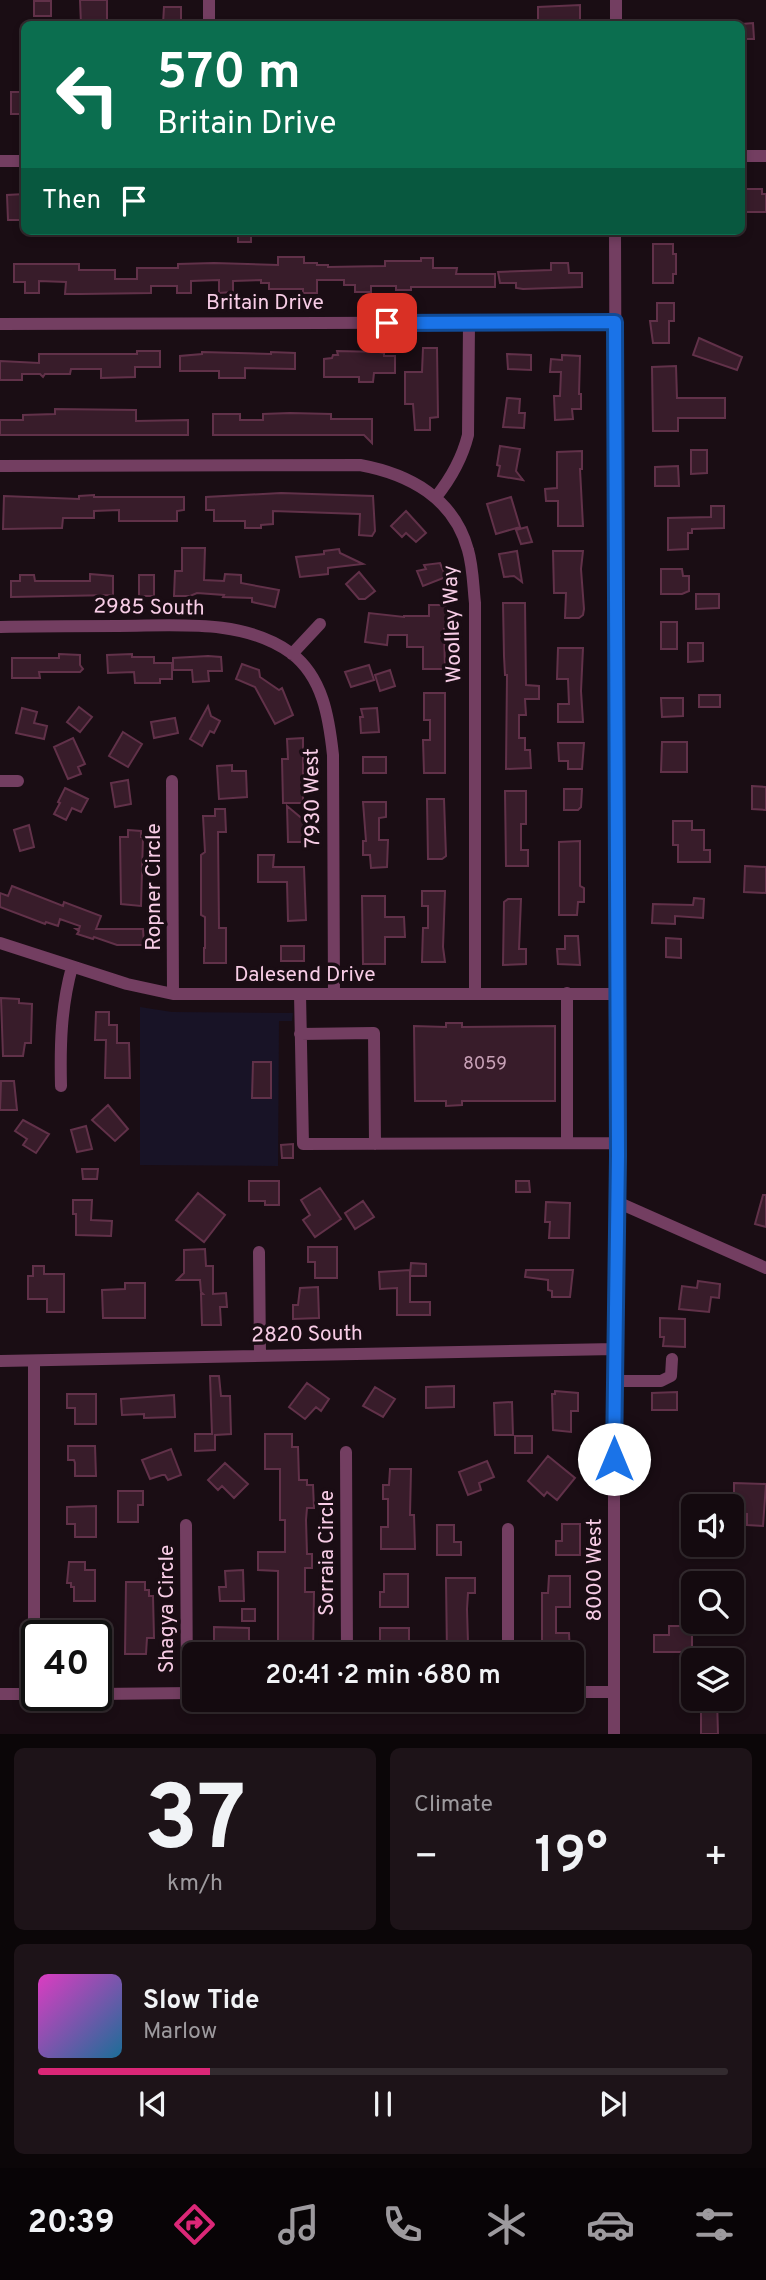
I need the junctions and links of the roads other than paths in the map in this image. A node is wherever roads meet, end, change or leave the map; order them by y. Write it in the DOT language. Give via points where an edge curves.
graph roads {
  1 [pos="209,0"];
  2 [pos="616,0"];
  3 [pos="209,21"];
  4 [pos="616,21"];
  5 [pos="745,156"];
  6 [pos="766,156"];
  7 [pos="0,161"];
  8 [pos="21,161"];
  9 [pos="615,235"];
  10 [pos="615,322"];
  11 [pos="469,323"];
  12 [pos="0,324"];
  13 [pos="0,466"];
  14 [pos="436,496"];
  15 [pos="320,624"];
  16 [pos="0,626"];
  17 [pos="292,654"];
  18 [pos="18,780"];
  19 [pos="172,780"];
  20 [pos="0,781"];
  21 [pos="0,943"];
  22 [pos="72,967"];
  23 [pos="567,993"];
  24 [pos="173,994"];
  25 [pos="299,994"];
  26 [pos="334,994"];
  27 [pos="475,994"];
  28 [pos="617,994"];
  29 [pos="300,1034"];
  30 [pos="61,1086"];
  31 [pos="567,1143"];
  32 [pos="617,1143"];
  33 [pos="375,1144"];
  34 [pos="617,1202"];
  35 [pos="258,1252"];
  36 [pos="766,1268"];
  37 [pos="615,1349"];
  38 [pos="260,1355"];
  39 [pos="672,1359"];
  40 [pos="0,1361"];
  41 [pos="34,1361"];
  42 [pos="614,1381"];
  43 [pos="346,1452"];
  44 [pos="186,1525"];
  45 [pos="508,1529"];
  46 [pos="36,1620"];
  47 [pos="189,1642"];
  48 [pos="347,1642"];
  49 [pos="508,1642"];
  50 [pos="584,1692"];
  51 [pos="614,1692"];
  52 [pos="182,1693"];
  53 [pos="0,1694"];
  54 [pos="21,1694"];
  55 [pos="112,1694"];
  56 [pos="614,1734"];
  1 -- 3 [label="street"];
  2 -- 4 [label="street"];
  5 -- 6 [label="street"];
  7 -- 8 [label="street"];
  9 -- 10 [label="street, 8000 West"];
  10 -- 11 [label="street, Britain Drive"];
  10 -- 28 [label="street, 8000 West"];
  11 -- 12 [label="street, Britain Drive"];
  11 -- 14 [label="street" via="468,435 452,477"];
  13 -- 14 [label="street, Woolley Way" via="360,465 386,470"];
  14 -- 27 [label="street, Woolley Way" via="461,530 472,568"];
  15 -- 17 [label="street"];
  16 -- 17 [label="street, 2985 South" via="229,629 254,635"];
  17 -- 26 [label="street, 7930 West" via="318,688 329,715"];
  18 -- 20 [label="street"];
  19 -- 24 [label="street, Ropner Circle"];
  21 -- 22 [label="street, Dalesend Drive"];
  22 -- 24 [label="street, Dalesend Drive"];
  22 -- 30 [label="street" via="61,1027"];
  23 -- 27 [label="street, Dalesend Drive"];
  23 -- 28 [label="street, Dalesend Drive"];
  23 -- 31 [label="street"];
  24 -- 25 [label="street, Dalesend Drive"];
  25 -- 26 [label="street, Dalesend Drive"];
  25 -- 29 [label="street"];
  26 -- 27 [label="street, Dalesend Drive"];
  28 -- 32 [label="street, 8000 West"];
  29 -- 33 [label="street" via="303,1144"];
  29 -- 33 [label="street" via="374,1033"];
  31 -- 32 [label="street"];
  31 -- 33 [label="street"];
  32 -- 34 [label="street, 8000 West"];
  34 -- 36 [label="street"];
  34 -- 37 [label="street, 8000 West"];
  35 -- 38 [label="street"];
  37 -- 38 [label="street, 2820 South"];
  37 -- 42 [label="street, 8000 West"];
  38 -- 41 [label="street, 2820 South"];
  39 -- 42 [label="street" via="671,1376 661,1381"];
  40 -- 41 [label="street, 2820 South"];
  41 -- 46 [label="street"];
  42 -- 51 [label="street, 8000 West"];
  43 -- 48 [label="street, Sorraia Circle"];
  44 -- 47 [label="street, Shagya Circle"];
  45 -- 49 [label="street"];
  50 -- 51 [label="street"];
  51 -- 56 [label="street, 8000 West"];
  52 -- 55 [label="street"];
  53 -- 54 [label="street"];
}
